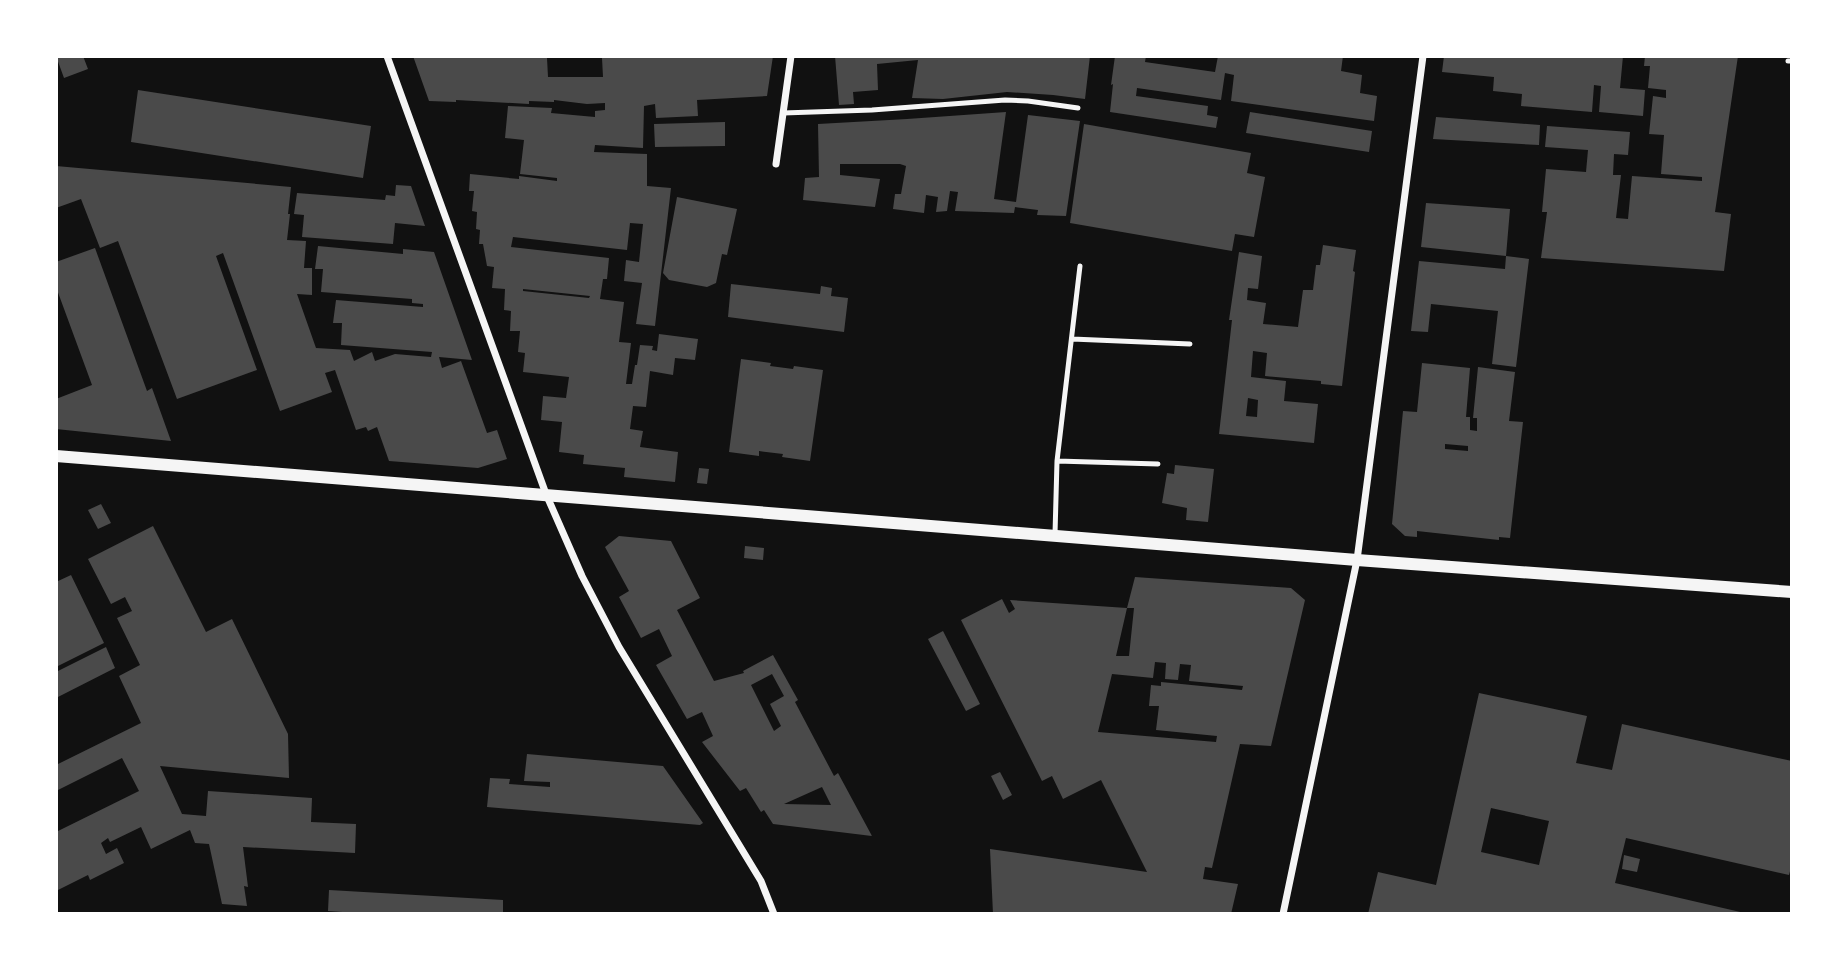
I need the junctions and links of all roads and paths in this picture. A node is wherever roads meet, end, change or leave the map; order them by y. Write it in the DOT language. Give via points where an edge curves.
graph roads {
  1 [pos="387,56"];
  2 [pos="791,56"];
  3 [pos="1423,56"];
  4 [pos="1078,108"];
  5 [pos="783,113"];
  6 [pos="776,164"];
  7 [pos="1080,265"];
  8 [pos="1072,339"];
  9 [pos="1190,344"];
  10 [pos="56,456"];
  11 [pos="1057,460"];
  12 [pos="1158,464"];
  13 [pos="546,494"];
  14 [pos="1055,536"];
  15 [pos="1357,561"];
  16 [pos="1792,592"];
  17 [pos="774,914"];
  18 [pos="1283,914"];
  1 -- 13 [label="street"];
  2 -- 5 [label="street"];
  3 -- 15 [label="street"];
  4 -- 5 [label="lane" via="1004,100"];
  5 -- 6 [label="street"];
  7 -- 8 [label="lane"];
  8 -- 9 [label="lane"];
  8 -- 11 [label="lane"];
  10 -- 13 [label="street"];
  11 -- 12 [label="lane"];
  11 -- 14 [label="lane"];
  13 -- 14 [label="street"];
  13 -- 17 [label="street" via="582,576 620,646 761,881"];
  14 -- 15 [label="street"];
  15 -- 16 [label="street"];
  15 -- 18 [label="street"];
}
